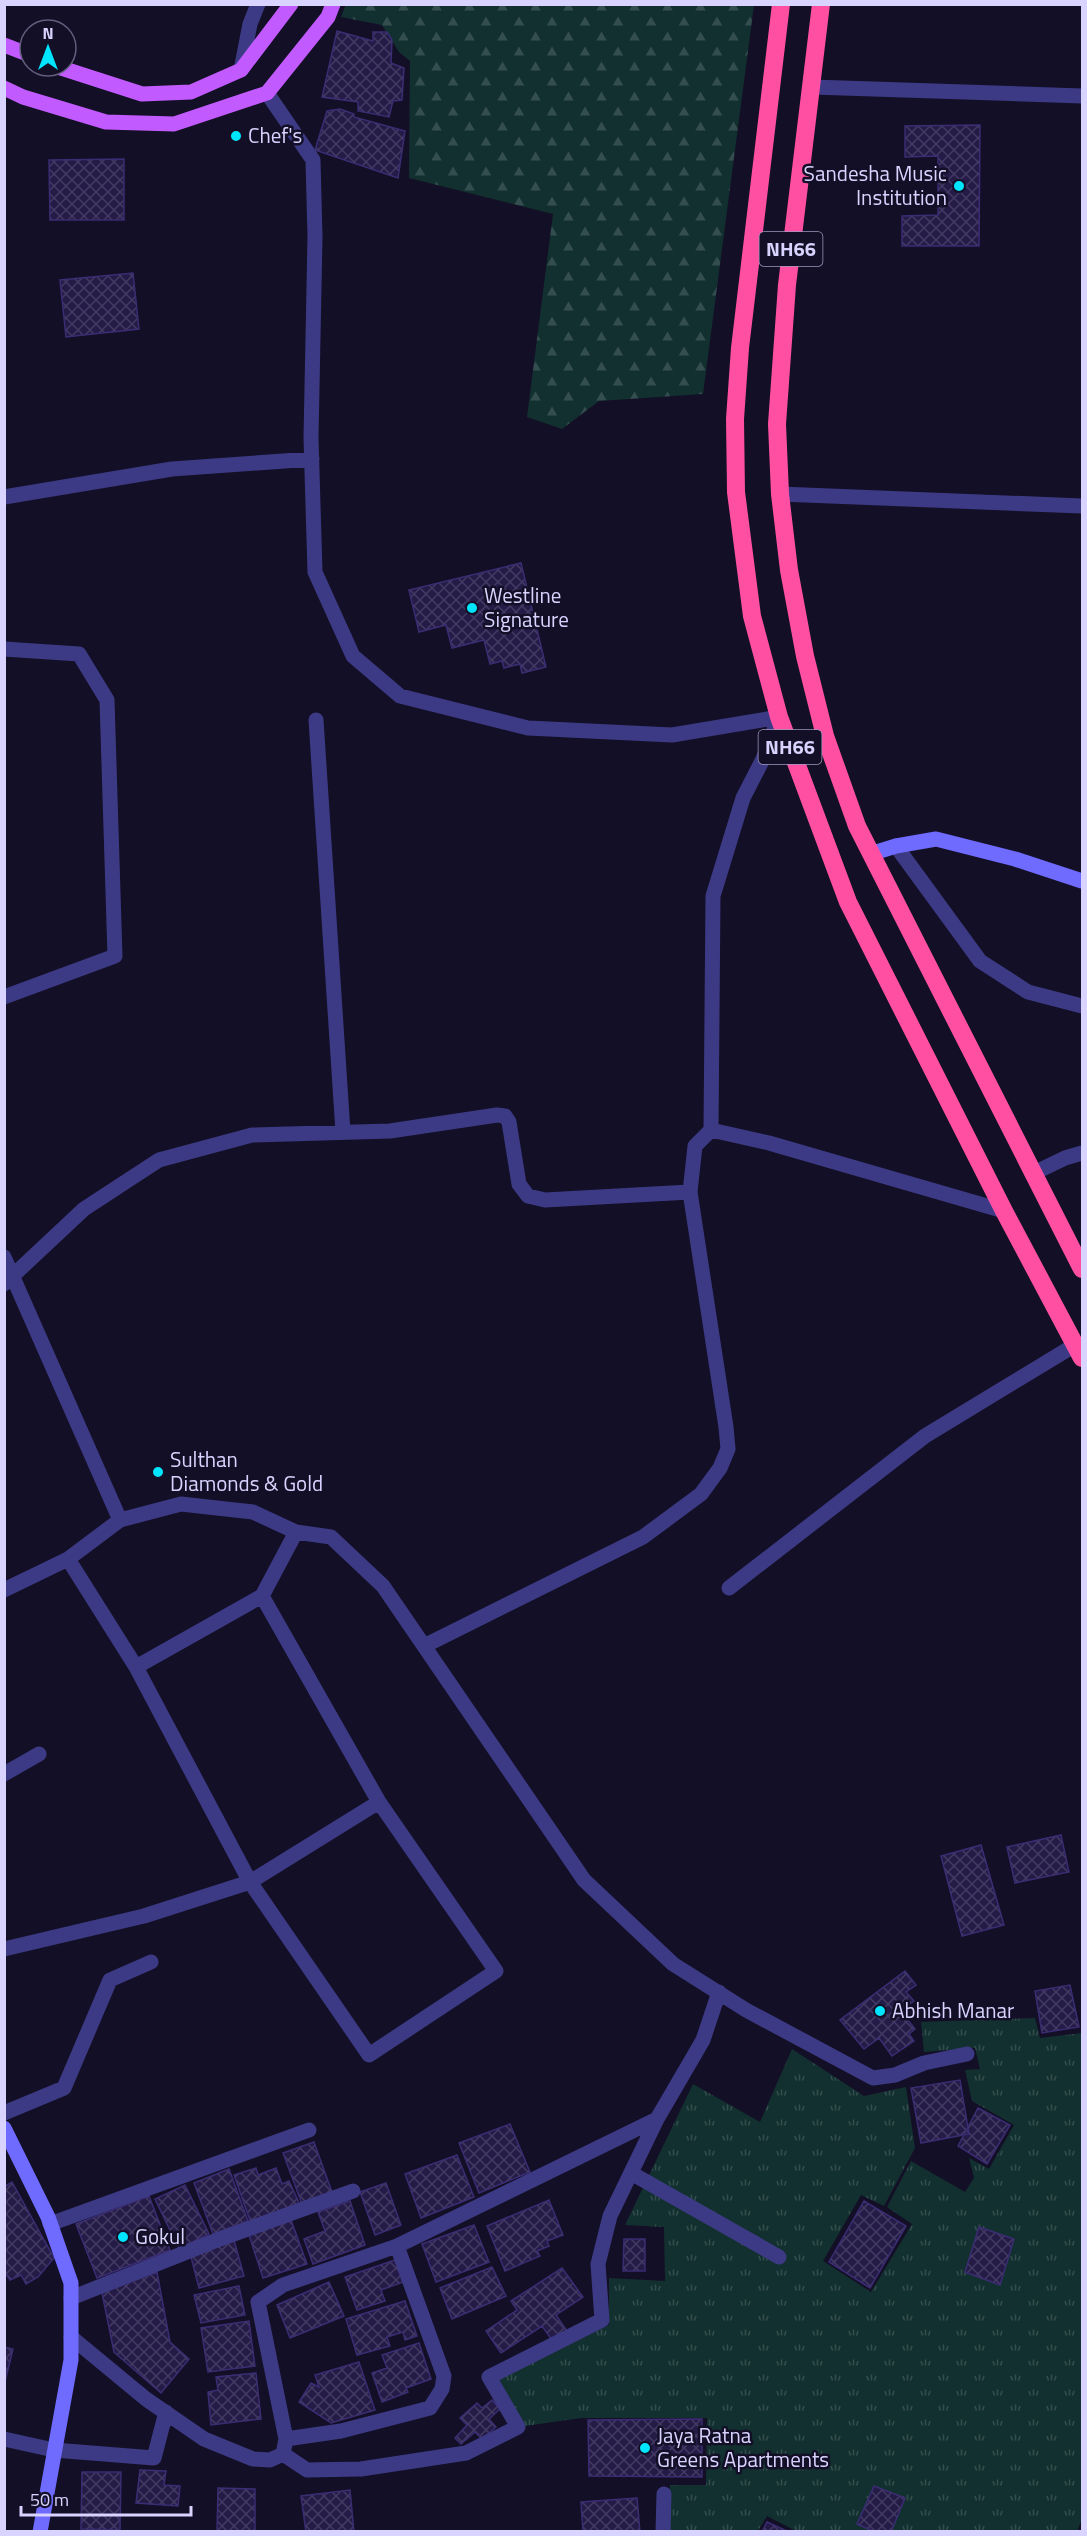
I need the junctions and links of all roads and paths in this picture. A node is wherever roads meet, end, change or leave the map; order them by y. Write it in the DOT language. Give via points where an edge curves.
graph roads {
  1 [pos="258,4"];
  2 [pos="291,4"];
  3 [pos="333,4"];
  4 [pos="781,4"];
  5 [pos="821,4"];
  6 [pos="4,45"];
  7 [pos="18,51"];
  8 [pos="241,70"];
  9 [pos="78,73"];
  10 [pos="812,87"];
  11 [pos="4,88"];
  12 [pos="267,93"];
  13 [pos="1083,96"];
  14 [pos="312,459"];
  15 [pos="780,494"];
  16 [pos="4,497"];
  17 [pos="1083,506"];
  18 [pos="4,649"];
  19 [pos="779,717"];
  20 [pos="316,720"];
  21 [pos="896,846"];
  22 [pos="870,854"];
  23 [pos="1083,881"];
  24 [pos="4,997"];
  25 [pos="1083,1006"];
  26 [pos="711,1130"];
  27 [pos="343,1132"];
  28 [pos="1083,1153"];
  29 [pos="1032,1174"];
  30 [pos="690,1192"];
  31 [pos="1004,1211"];
  32 [pos="4,1257"];
  33 [pos="1083,1269"];
  34 [pos="8,1281"];
  35 [pos="1079,1351"];
  36 [pos="120,1520"];
  37 [pos="296,1532"];
  38 [pos="68,1559"];
  39 [pos="729,1588"];
  40 [pos="4,1590"];
  41 [pos="262,1596"];
  42 [pos="424,1646"];
  43 [pos="136,1667"];
  44 [pos="39,1754"];
  45 [pos="4,1774"];
  46 [pos="379,1802"];
  47 [pos="250,1882"];
  48 [pos="4,1949"];
  49 [pos="151,1962"];
  50 [pos="718,1992"];
  51 [pos="968,2054"];
  52 [pos="4,2114"];
  53 [pos="657,2119"];
  54 [pos="4,2128"];
  55 [pos="309,2130"];
  56 [pos="631,2173"];
  57 [pos="353,2191"];
  58 [pos="50,2224"];
  59 [pos="397,2246"];
  60 [pos="779,2257"];
  61 [pos="71,2298"];
  62 [pos="71,2337"];
  63 [pos="166,2412"];
  64 [pos="4,2439"];
  65 [pos="284,2446"];
  66 [pos="54,2450"];
  67 [pos="664,2494"];
  68 [pos="39,2532"];
  69 [pos="663,2532"];
  1 -- 8 [label="street"];
  2 -- 8 [label="main road"];
  3 -- 12 [label="main road" via="328,16"];
  4 -- 19 [label="highway, NH66" via="735,419 736,492 752,616"];
  5 -- 10 [label="highway, NH66"];
  6 -- 7 [label="main road"];
  8 -- 9 [label="main road" via="191,92 142,94"];
  10 -- 13 [label="street"];
  10 -- 15 [label="highway, NH66" via="787,285 777,424"];
  11 -- 12 [label="main road" via="106,122 174,124"];
  12 -- 14 [label="street" via="313,160"];
  14 -- 16 [label="street" via="172,469"];
  14 -- 19 [label="street" via="315,572 353,656 400,696 528,728 672,735"];
  15 -- 17 [label="street"];
  15 -- 22 [label="highway, NH66" via="807,668 825,736"];
  18 -- 24 [label="street" via="79,654 107,700 115,956"];
  19 -- 26 [label="street" via="743,798 713,896"];
  19 -- 31 [label="highway, NH66" via="848,902"];
  20 -- 27 [label="street"];
  21 -- 22 [label="street"];
  21 -- 23 [label="street" via="936,839"];
  21 -- 25 [label="street" via="980,961 1028,992"];
  22 -- 29 [label="highway, NH66"];
  26 -- 30 [label="street" via="695,1146"];
  26 -- 31 [label="street"];
  27 -- 30 [label="street" via="390,1131 505,1116 519,1185 528,1196 544,1200"];
  27 -- 34 [label="street" via="252,1135 159,1160 84,1209"];
  28 -- 29 [label="street"];
  29 -- 33 [label="highway, NH66"];
  30 -- 42 [label="street" via="726,1427 728,1449 720,1468 701,1494 643,1537"];
  31 -- 35 [label="highway, NH66"];
  32 -- 34 [label="street"];
  34 -- 36 [label="street"];
  35 -- 39 [label="street" via="925,1436"];
  36 -- 37 [label="street" via="181,1504 253,1512"];
  36 -- 38 [label="street"];
  37 -- 41 [label="street"];
  37 -- 42 [label="street" via="331,1537 383,1586"];
  38 -- 40 [label="street"];
  38 -- 43 [label="street"];
  41 -- 43 [label="street"];
  41 -- 46 [label="street"];
  42 -- 50 [label="street" via="584,1880 674,1964"];
  43 -- 47 [label="street"];
  44 -- 45 [label="street"];
  46 -- 47 [label="street"];
  46 -- 47 [label="street" via="496,1971 369,2055"];
  47 -- 48 [label="street" via="144,1916"];
  49 -- 52 [label="street" via="111,1980 64,2088"];
  50 -- 51 [label="street" via="873,2078"];
  50 -- 53 [label="street" via="703,2040"];
  53 -- 56 [label="street"];
  53 -- 59 [label="street"];
  54 -- 58 [label="street"];
  55 -- 58 [label="street"];
  56 -- 60 [label="street"];
  56 -- 65 [label="street" via="610,2216 598,2264 602,2320 489,2377 518,2427 466,2453 361,2469 307,2470"];
  57 -- 61 [label="street"];
  58 -- 61 [label="street" via="71,2283"];
  59 -- 65 [label="street" via="283,2285 258,2302"];
  59 -- 65 [label="street" via="444,2376 436,2401 430,2408"];
  61 -- 62 [label="street"];
  62 -- 63 [label="street"];
  62 -- 66 [label="street" via="71,2360"];
  63 -- 65 [label="street" via="204,2439 253,2459 270,2460"];
  63 -- 66 [label="street" via="154,2458"];
  64 -- 66 [label="street"];
  66 -- 68 [label="street"];
  67 -- 69 [label="street"];
}
